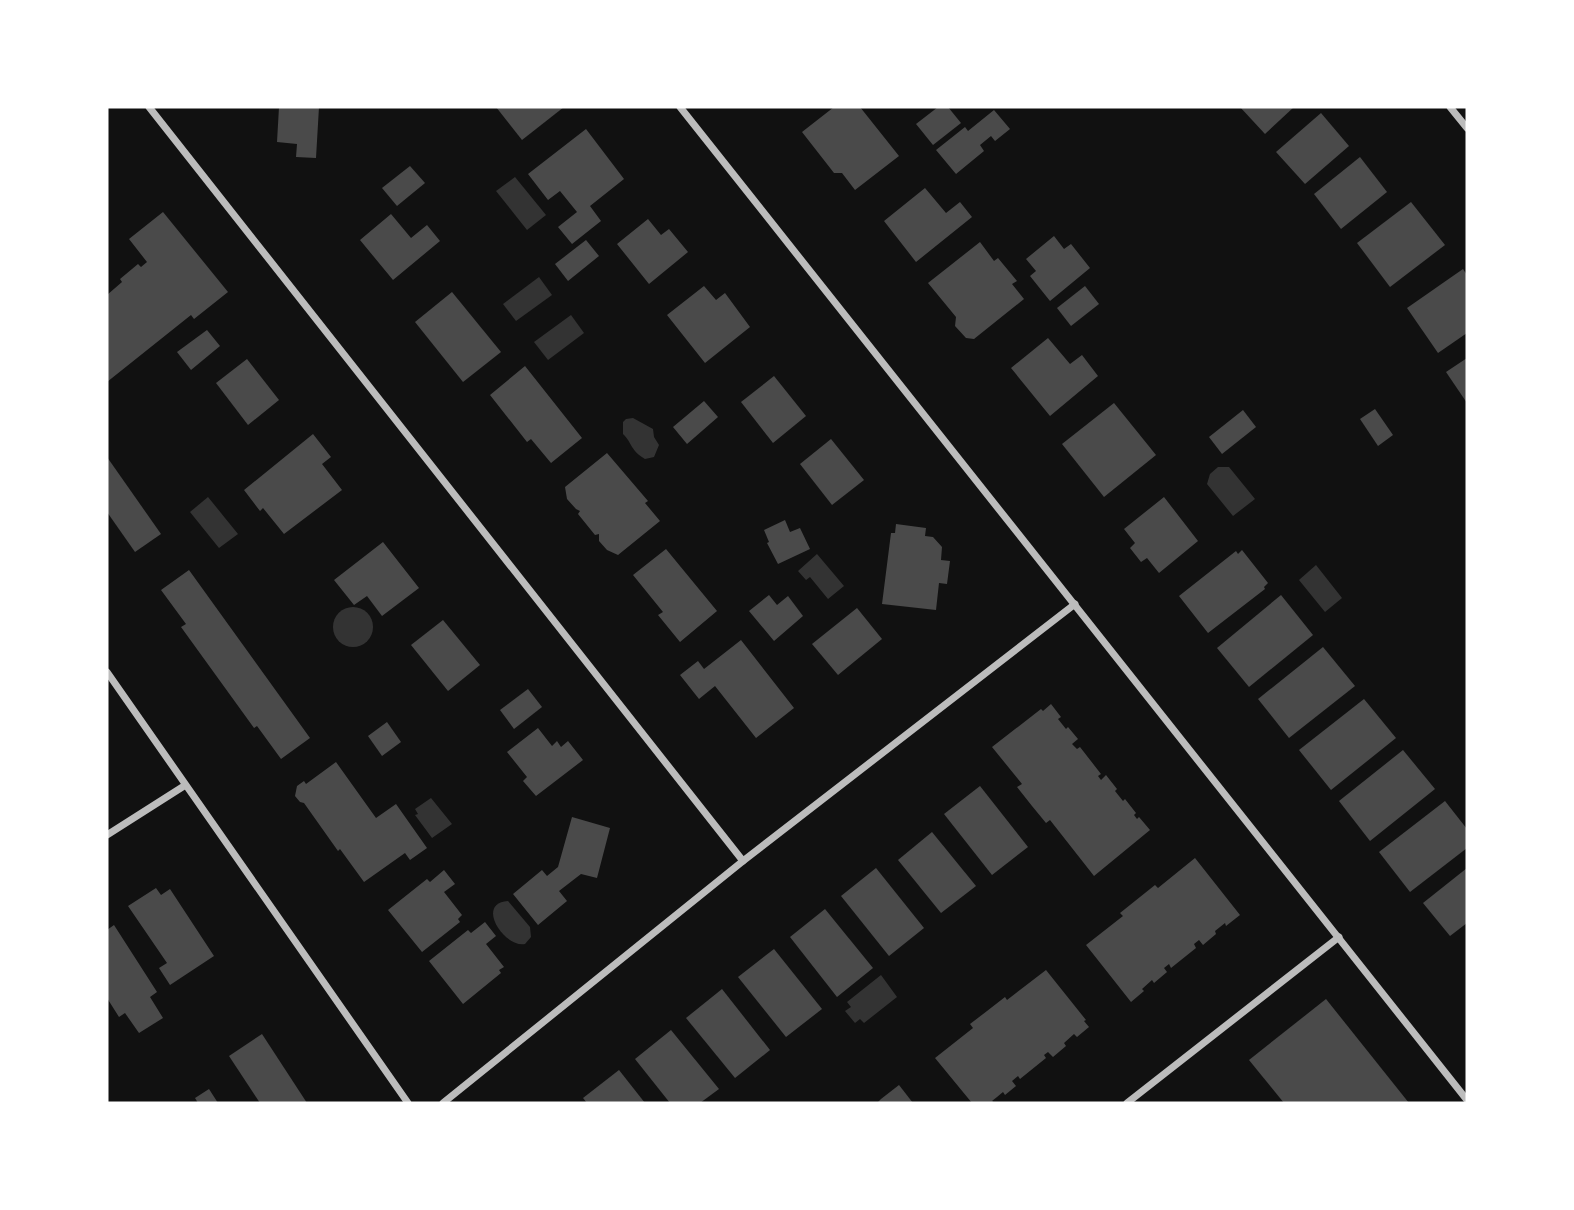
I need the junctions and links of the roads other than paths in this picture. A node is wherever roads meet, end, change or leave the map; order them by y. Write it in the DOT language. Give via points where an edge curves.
graph roads {
  1 [pos="149,107"];
  2 [pos="680,107"];
  3 [pos="1450,107"];
  4 [pos="1467,128"];
  5 [pos="1075,604"];
  6 [pos="107,672"];
  7 [pos="184,786"];
  8 [pos="107,835"];
  9 [pos="743,861"];
  10 [pos="1339,937"];
  11 [pos="1467,1100"];
  12 [pos="408,1103"];
  13 [pos="443,1103"];
  14 [pos="1127,1103"];
  1 -- 9 [label="street"];
  2 -- 5 [label="street"];
  3 -- 4 [label="street"];
  5 -- 9 [label="street"];
  5 -- 10 [label="street"];
  6 -- 7 [label="street"];
  7 -- 8 [label="street"];
  7 -- 12 [label="street"];
  9 -- 13 [label="street"];
  10 -- 11 [label="street"];
  10 -- 14 [label="street"];
}
